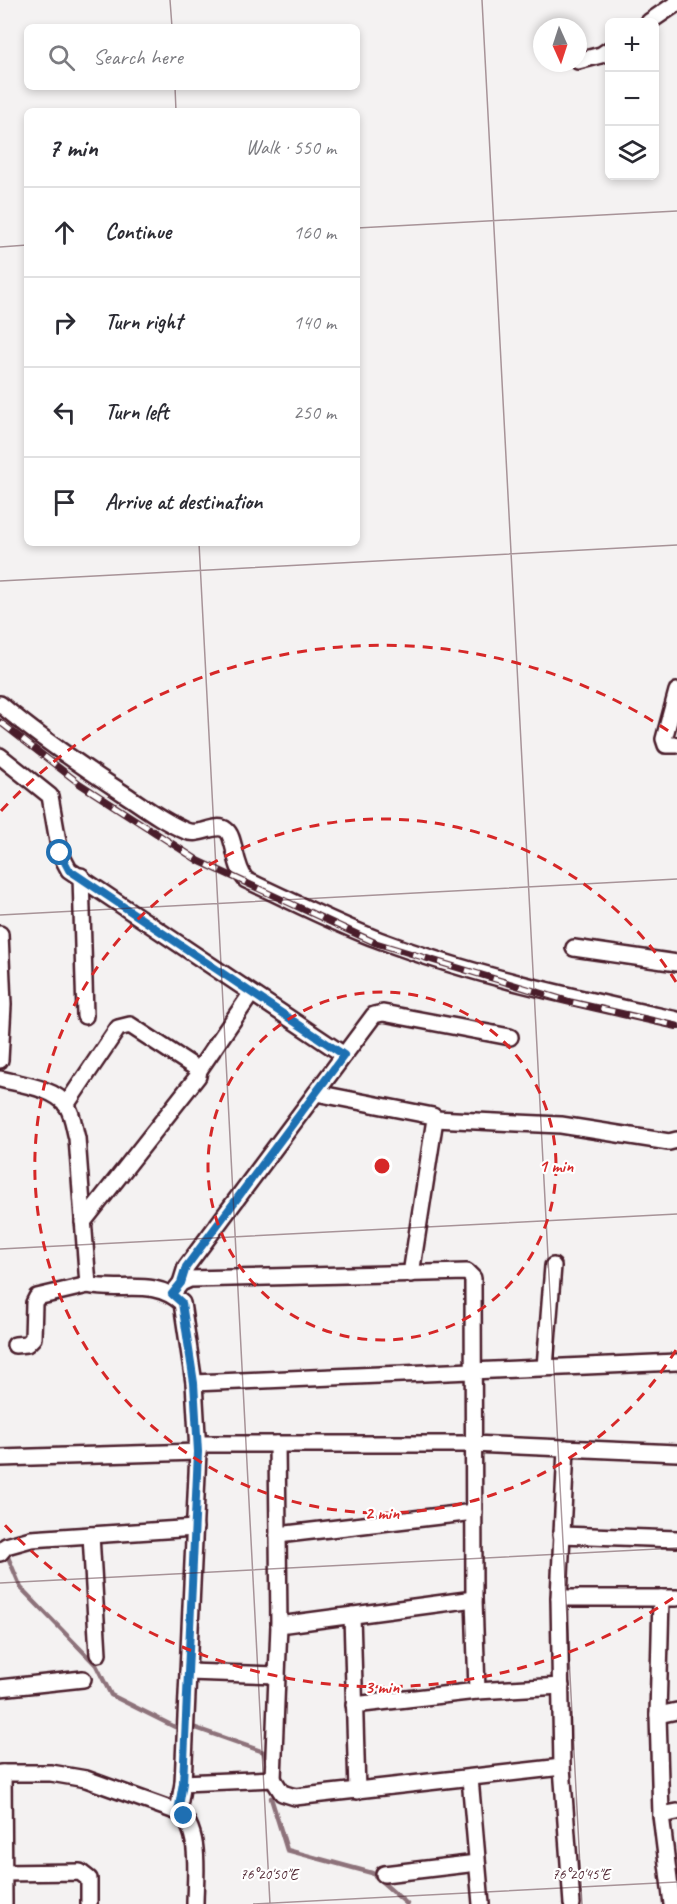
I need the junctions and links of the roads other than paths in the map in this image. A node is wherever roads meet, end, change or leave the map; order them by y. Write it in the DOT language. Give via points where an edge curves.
graph roads {
  1 [pos="677,3"];
  2 [pos="655,18"];
  3 [pos="605,52"];
  4 [pos="587,59"];
  5 [pos="677,691"];
  6 [pos="0,704"];
  7 [pos="677,746"];
  8 [pos="0,756"];
  9 [pos="81,876"];
  10 [pos="0,934"];
  11 [pos="574,948"];
  12 [pos="677,963"];
  13 [pos="251,994"];
  14 [pos="85,1016"];
  15 [pos="677,1020"];
  16 [pos="510,1037"];
  17 [pos="344,1055"];
  18 [pos="0,1059"];
  19 [pos="199,1070"];
  20 [pos="0,1079"];
  21 [pos="316,1093"];
  22 [pos="66,1105"];
  23 [pos="435,1119"];
  24 [pos="677,1140"];
  25 [pos="83,1222"];
  26 [pos="553,1266"];
  27 [pos="411,1274"];
  28 [pos="88,1285"];
  29 [pos="177,1288"];
  30 [pos="15,1345"];
  31 [pos="677,1362"];
  32 [pos="545,1367"];
  33 [pos="475,1370"];
  34 [pos="194,1383"];
  35 [pos="277,1444"];
  36 [pos="473,1444"];
  37 [pos="198,1448"];
  38 [pos="566,1448"];
  39 [pos="677,1454"];
  40 [pos="0,1458"];
  41 [pos="474,1512"];
  42 [pos="195,1528"];
  43 [pos="91,1535"];
  44 [pos="278,1535"];
  45 [pos="561,1535"];
  46 [pos="677,1539"];
  47 [pos="0,1553"];
  48 [pos="559,1598"];
  49 [pos="661,1598"];
  50 [pos="677,1598"];
  51 [pos="474,1599"];
  52 [pos="352,1615"];
  53 [pos="279,1624"];
  54 [pos="98,1654"];
  55 [pos="188,1672"];
  56 [pos="277,1675"];
  57 [pos="83,1679"];
  58 [pos="561,1686"];
  59 [pos="0,1688"];
  60 [pos="477,1691"];
  61 [pos="354,1705"];
  62 [pos="677,1711"];
  63 [pos="658,1715"];
  64 [pos="562,1767"];
  65 [pos="2,1773"];
  66 [pos="470,1778"];
  67 [pos="273,1779"];
  68 [pos="183,1783"];
  69 [pos="357,1791"];
  70 [pos="178,1812"];
  71 [pos="677,1812"];
  72 [pos="661,1815"];
  73 [pos="477,1863"];
  74 [pos="2,1873"];
  75 [pos="673,1873"];
  76 [pos="384,1874"];
  77 [pos="4,1904"];
  78 [pos="89,1904"];
  79 [pos="195,1904"];
  80 [pos="480,1904"];
  81 [pos="572,1904"];
  82 [pos="672,1904"];
  1 -- 2 [label="street"];
  3 -- 4 [label="street"];
  5 -- 7 [label="street" via="664,739 666,745"];
  6 -- 15 [label="street" via="44,741 163,819 193,833 226,830 236,865 246,880 378,939 420,953 558,994"];
  8 -- 9 [label="street" via="50,796 63,861 69,870"];
  9 -- 13 [label="street"];
  9 -- 14 [label="street"];
  10 -- 18 [label="street"];
  11 -- 12 [label="street"];
  13 -- 17 [label="street"];
  13 -- 19 [label="street"];
  16 -- 17 [label="street" via="377,1013"];
  17 -- 21 [label="street"];
  19 -- 22 [label="street" via="130,1025 124,1026 118,1028"];
  19 -- 25 [label="street"];
  20 -- 22 [label="street" via="56,1095"];
  21 -- 23 [label="street"];
  21 -- 29 [label="street" via="183,1272"];
  22 -- 25 [label="street" via="76,1138"];
  23 -- 24 [label="street" via="561,1125 669,1142"];
  23 -- 27 [label="street"];
  25 -- 28 [label="street"];
  26 -- 32 [label="street"];
  27 -- 29 [label="street" via="190,1279"];
  27 -- 33 [label="street" via="471,1274"];
  28 -- 29 [label="street"];
  28 -- 30 [label="street" via="37,1297 33,1338 27,1344"];
  29 -- 34 [label="street"];
  31 -- 32 [label="street"];
  32 -- 33 [label="street"];
  33 -- 34 [label="street"];
  33 -- 36 [label="street"];
  34 -- 37 [label="street"];
  35 -- 36 [label="street"];
  35 -- 37 [label="street"];
  35 -- 44 [label="street"];
  36 -- 38 [label="street"];
  36 -- 41 [label="street"];
  37 -- 40 [label="street"];
  37 -- 42 [label="street"];
  38 -- 39 [label="street"];
  38 -- 45 [label="street"];
  41 -- 44 [label="street"];
  41 -- 51 [label="street"];
  42 -- 43 [label="street"];
  42 -- 55 [label="street"];
  43 -- 47 [label="street" via="31,1539 6,1546"];
  43 -- 54 [label="street"];
  44 -- 53 [label="street"];
  45 -- 46 [label="street"];
  45 -- 48 [label="street"];
  48 -- 49 [label="street"];
  48 -- 58 [label="street"];
  49 -- 50 [label="street"];
  49 -- 63 [label="street"];
  51 -- 52 [label="street"];
  51 -- 60 [label="street"];
  52 -- 53 [label="street"];
  52 -- 61 [label="street"];
  53 -- 56 [label="street"];
  55 -- 56 [label="street"];
  55 -- 68 [label="street"];
  56 -- 67 [label="street"];
  57 -- 59 [label="street"];
  58 -- 60 [label="street"];
  58 -- 64 [label="street"];
  60 -- 61 [label="street"];
  61 -- 69 [label="street"];
  62 -- 63 [label="street"];
  63 -- 72 [label="street"];
  64 -- 66 [label="street"];
  64 -- 81 [label="street"];
  65 -- 70 [label="street" via="51,1773 86,1779"];
  65 -- 74 [label="street"];
  66 -- 69 [label="street"];
  66 -- 73 [label="street"];
  67 -- 68 [label="street"];
  67 -- 69 [label="street" via="282,1793 295,1797"];
  68 -- 70 [label="street"];
  70 -- 79 [label="street" via="184,1816 194,1844"];
  71 -- 72 [label="street"];
  72 -- 75 [label="street"];
  73 -- 76 [label="street"];
  73 -- 80 [label="street"];
  74 -- 77 [label="street"];
  74 -- 78 [label="street" via="80,1872 89,1879"];
  75 -- 82 [label="street"];
}
